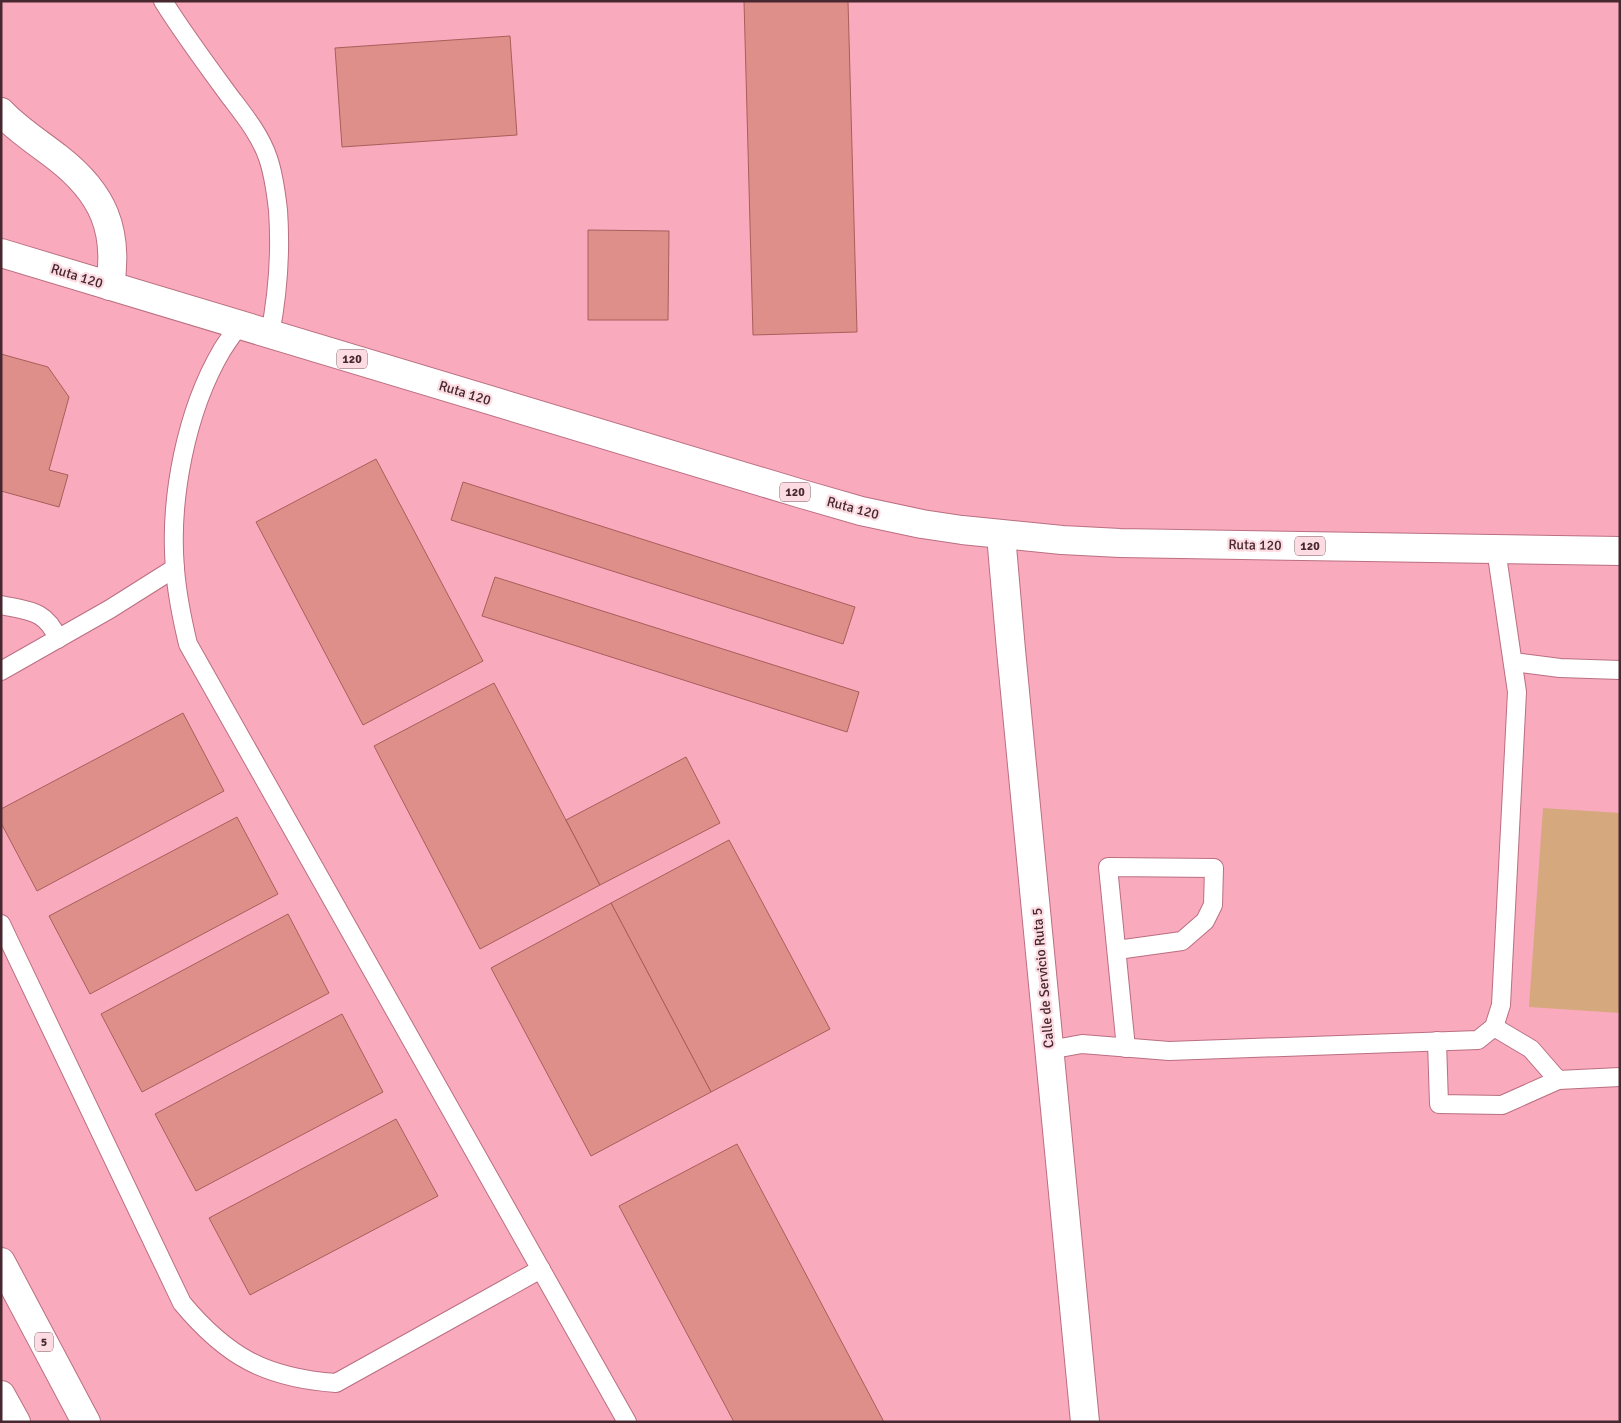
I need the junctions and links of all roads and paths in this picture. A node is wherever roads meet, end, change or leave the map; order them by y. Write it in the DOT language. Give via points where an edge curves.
graph roads {
  1 [pos="163,1"];
  2 [pos="1,112"];
  3 [pos="1,253"];
  4 [pos="110,286"];
  5 [pos="239,325"];
  6 [pos="270,334"];
  7 [pos="1002,535"];
  8 [pos="1496,550"];
  9 [pos="1620,551"];
  10 [pos="175,568"];
  11 [pos="1,605"];
  12 [pos="58,639"];
  13 [pos="1513,662"];
  14 [pos="1620,670"];
  15 [pos="1,671"];
  16 [pos="1,924"];
  17 [pos="1117,950"];
  18 [pos="1494,1027"];
  19 [pos="1437,1041"];
  20 [pos="1126,1048"];
  21 [pos="1049,1050"];
  22 [pos="1620,1077"];
  23 [pos="1558,1080"];
  24 [pos="1,1262"];
  25 [pos="541,1270"];
  26 [pos="1,1395"];
  27 [pos="16,1422"];
  28 [pos="86,1422"];
  29 [pos="627,1422"];
  30 [pos="1085,1422"];
  1 -- 6 [label="lane" via="251,126 268,157 274,176 280,258"];
  2 -- 4 [label="main road" via="72,170 97,199 107,218 113,248"];
  3 -- 4 [label="main road, Ruta 120 / 120"];
  4 -- 5 [label="main road, Ruta 120 / 120"];
  5 -- 6 [label="main road, Ruta 120 / 120"];
  5 -- 10 [label="lane" via="222,350 206,384 183,454 174,529"];
  6 -- 7 [label="main road, Ruta 120 / 120" via="861,511"];
  7 -- 8 [label="main road, Ruta 120 / 120" via="1120,543"];
  7 -- 21 [label="main road, Calle de Servicio Ruta 5"];
  8 -- 9 [label="main road, Ruta 120 / 120"];
  8 -- 13 [label="lane"];
  10 -- 12 [label="lane"];
  10 -- 25 [label="lane" via="188,644"];
  11 -- 12 [label="lane" via="46,619"];
  12 -- 15 [label="lane"];
  13 -- 14 [label="lane"];
  13 -- 18 [label="lane" via="1517,692 1502,1005"];
  16 -- 25 [label="lane" via="182,1302 198,1322 235,1353 279,1374 336,1383"];
  17 -- 17 [label="lane" via="1108,867 1214,868 1214,905 1205,921 1182,941"];
  17 -- 20 [label="lane"];
  18 -- 19 [label="lane" via="1478,1040"];
  18 -- 23 [label="lane" via="1531,1049"];
  19 -- 20 [label="lane" via="1169,1051"];
  19 -- 23 [label="lane" via="1439,1104 1502,1105"];
  20 -- 21 [label="lane" via="1082,1044"];
  21 -- 30 [label="main road, Calle de Servicio Ruta 5"];
  22 -- 23 [label="lane"];
  24 -- 28 [label="main road, 5"];
  25 -- 29 [label="lane"];
  26 -- 27 [label="main road"];
}
